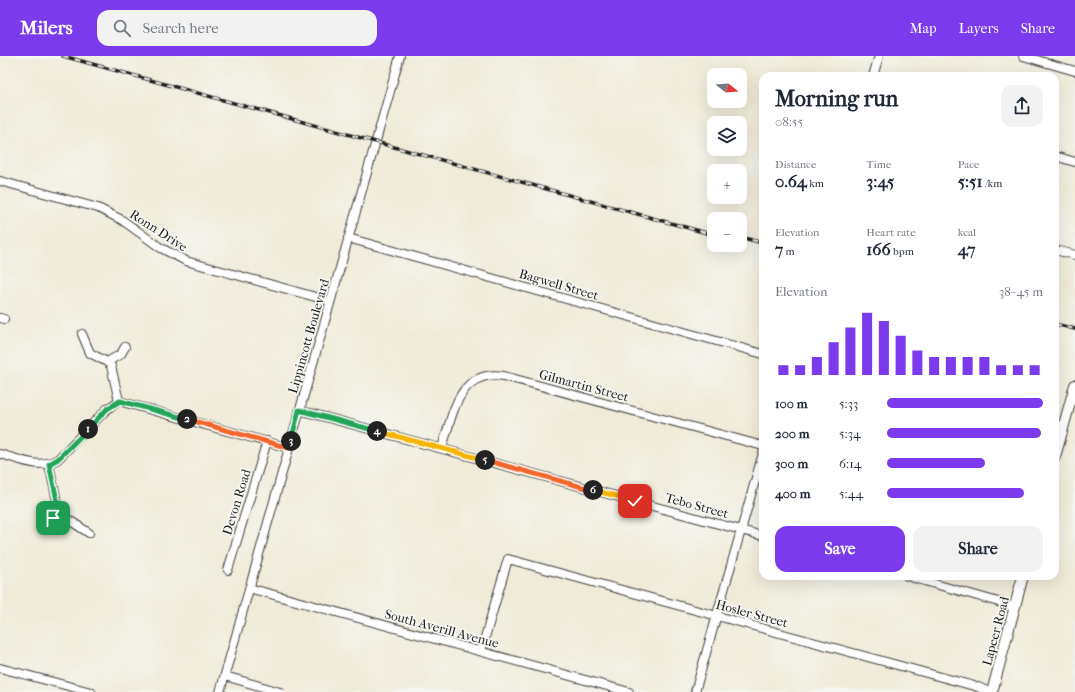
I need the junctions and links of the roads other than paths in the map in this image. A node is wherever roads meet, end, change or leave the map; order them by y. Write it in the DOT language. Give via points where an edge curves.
graph roads {
  1 [pos="400,56"];
  2 [pos="879,56"];
  3 [pos="1023,56"];
  4 [pos="1075,71"];
  5 [pos="874,72"];
  6 [pos="1059,157"];
  7 [pos="1075,162"];
  8 [pos="0,181"];
  9 [pos="348,238"];
  10 [pos="1059,251"];
  11 [pos="1075,255"];
  12 [pos="330,301"];
  13 [pos="82,334"];
  14 [pos="125,347"];
  15 [pos="759,353"];
  16 [pos="109,364"];
  17 [pos="1075,384"];
  18 [pos="120,401"];
  19 [pos="299,410"];
  20 [pos="1059,431"];
  21 [pos="267,441"];
  22 [pos="759,445"];
  23 [pos="289,448"];
  24 [pos="442,448"];
  25 [pos="0,454"];
  26 [pos="49,464"];
  27 [pos="759,467"];
  28 [pos="60,514"];
  29 [pos="41,523"];
  30 [pos="741,530"];
  31 [pos="89,533"];
  32 [pos="759,535"];
  33 [pos="228,570"];
  34 [pos="922,580"];
  35 [pos="1022,580"];
  36 [pos="249,588"];
  37 [pos="1015,608"];
  38 [pos="716,616"];
  39 [pos="481,651"];
  40 [pos="0,668"];
  41 [pos="225,676"];
  42 [pos="91,692"];
  43 [pos="220,692"];
  44 [pos="280,692"];
  45 [pos="629,692"];
  46 [pos="695,692"];
  47 [pos="990,692"];
  1 -- 9 [label="street, Lippincott Boulevard"];
  2 -- 5 [label="street"];
  3 -- 4 [label="street"];
  6 -- 7 [label="street"];
  8 -- 12 [label="street, Ronn Drive" via="98,208 122,220 161,248 186,261"];
  9 -- 12 [label="street, Lippincott Boulevard"];
  9 -- 15 [label="street, Bagwell Street"];
  10 -- 11 [label="street"];
  12 -- 19 [label="street, Lippincott Boulevard"];
  13 -- 16 [label="street" via="90,353"];
  14 -- 16 [label="street"];
  16 -- 18 [label="street"];
  17 -- 20 [label="main road"];
  18 -- 21 [label="street"];
  18 -- 26 [label="street" via="107,409 58,459"];
  19 -- 23 [label="street, Lippincott Boulevard"];
  19 -- 24 [label="street, Tebo Street"];
  21 -- 23 [label="street"];
  21 -- 33 [label="street, Devon Road"];
  22 -- 24 [label="street, Gilmartin Street" via="490,374 478,378 455,404"];
  23 -- 36 [label="street, Lippincott Boulevard"];
  24 -- 30 [label="street, Tebo Street"];
  25 -- 26 [label="street" via="36,464"];
  26 -- 28 [label="street"];
  27 -- 30 [label="street"];
  28 -- 29 [label="street"];
  28 -- 31 [label="street"];
  30 -- 32 [label="street, Tebo Street"];
  30 -- 38 [label="street"];
  34 -- 37 [label="street" via="1002,602"];
  35 -- 37 [label="main road, Lapeer Road"];
  36 -- 39 [label="street, South Averill Avenue"];
  36 -- 41 [label="street, Lippincott Boulevard"];
  37 -- 47 [label="main road, Lapeer Road"];
  38 -- 39 [label="street, Hosler Street" via="508,558"];
  38 -- 46 [label="street"];
  38 -- 47 [label="street, Hosler Street"];
  39 -- 45 [label="street, South Averill Avenue"];
  40 -- 42 [label="street"];
  41 -- 43 [label="street, Lippincott Boulevard"];
  41 -- 44 [label="street"];
}
